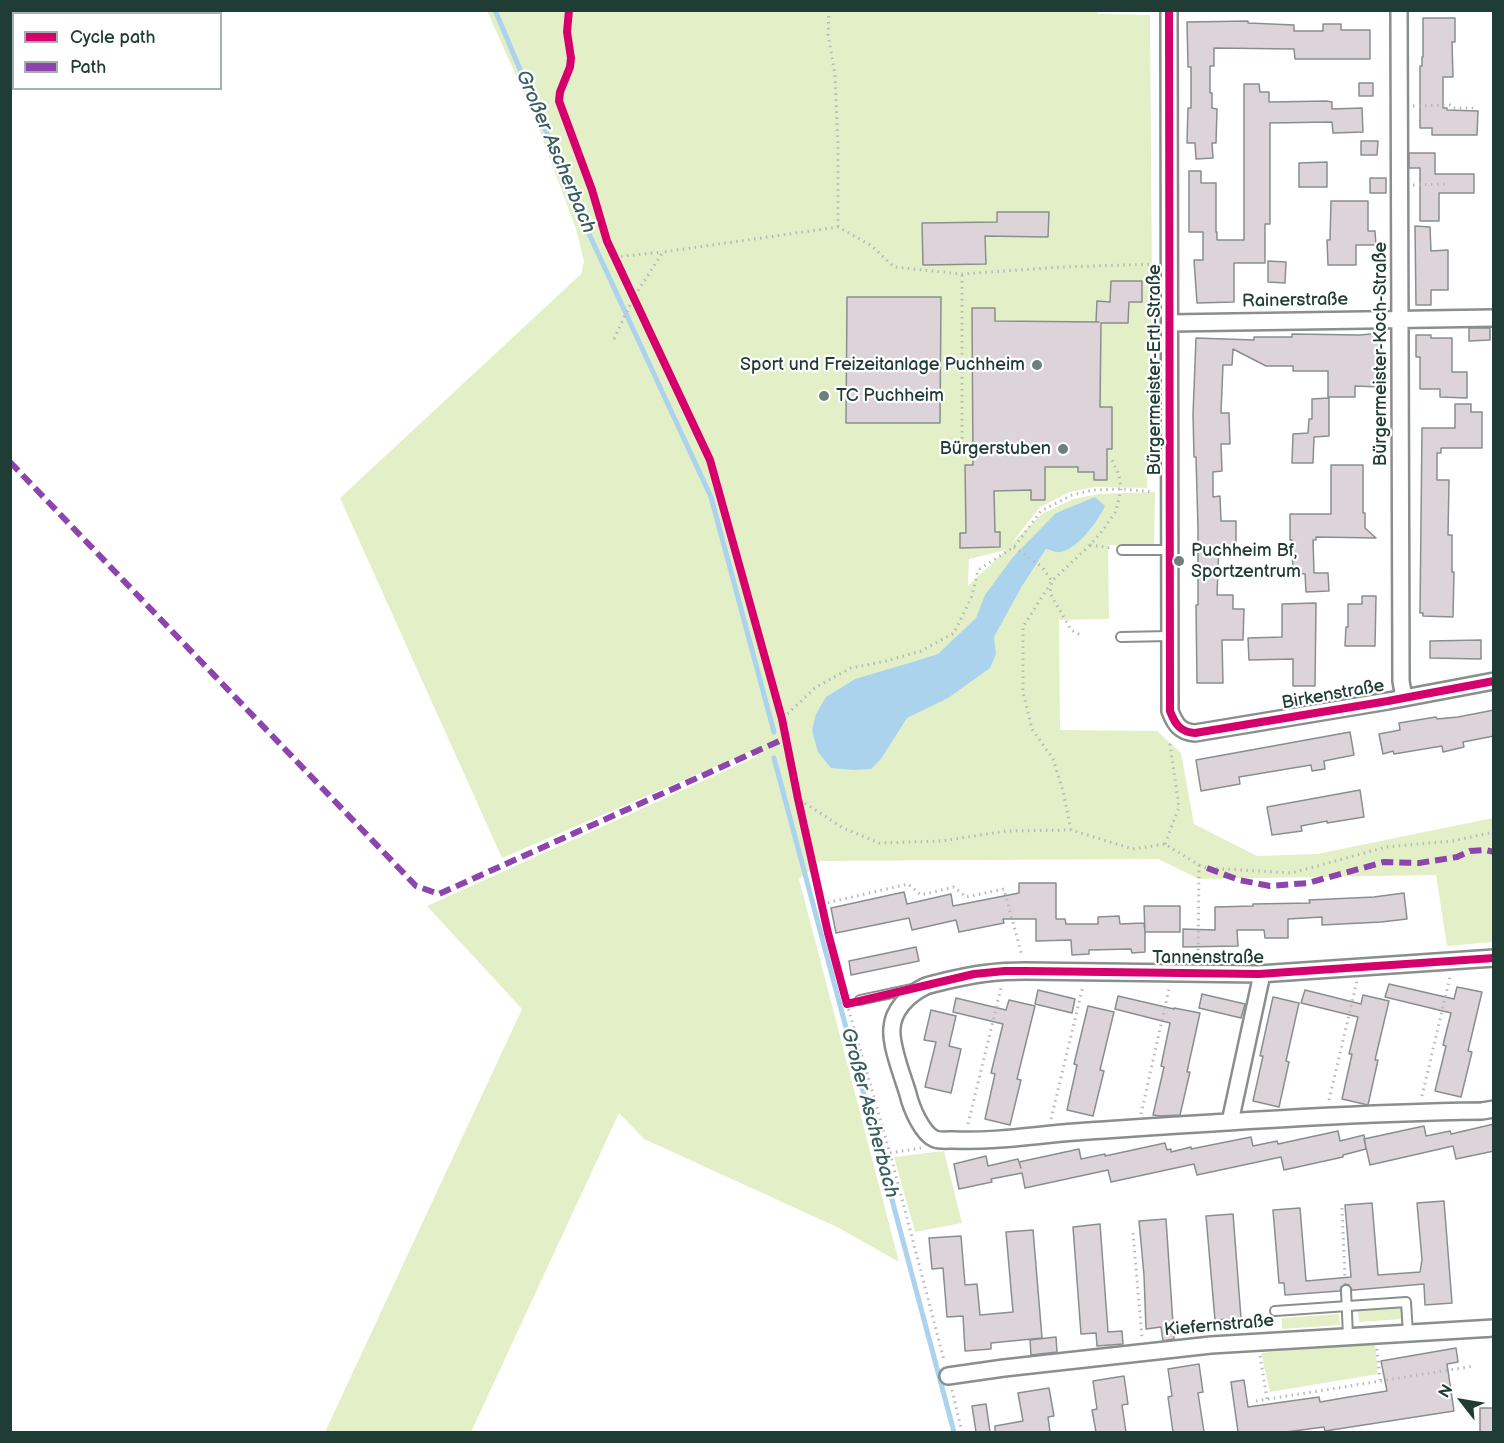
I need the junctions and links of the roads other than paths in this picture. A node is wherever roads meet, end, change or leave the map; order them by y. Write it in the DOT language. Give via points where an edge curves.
graph roads {
  1 [pos="1169,10"];
  2 [pos="1399,10"];
  3 [pos="1494,318"];
  4 [pos="1400,319"];
  5 [pos="1170,323"];
  6 [pos="1122,550"];
  7 [pos="1170,550"];
  8 [pos="1170,636"];
  9 [pos="1121,637"];
  10 [pos="1494,681"];
  11 [pos="1404,698"];
  12 [pos="1179,727"];
  13 [pos="1494,958"];
  14 [pos="1262,974"];
  15 [pos="924,987"];
  16 [pos="860,1000"];
  17 [pos="1494,1109"];
  18 [pos="1230,1122"];
  19 [pos="1346,1290"];
  20 [pos="1346,1306"];
  21 [pos="1275,1311"];
  22 [pos="1494,1328"];
  23 [pos="1408,1333"];
  24 [pos="1348,1336"];
  25 [pos="948,1376"];
  1 -- 5 [label="street, Bürgermeister-Ertl-Straße"];
  2 -- 4 [label="street, Bürgermeister-Koch-Straße"];
  3 -- 4 [label="street, Rainerstraße"];
  4 -- 5 [label="street, Rainerstraße"];
  4 -- 11 [label="street, Bürgermeister-Koch-Straße"];
  5 -- 7 [label="street, Bürgermeister-Ertl-Straße"];
  6 -- 7 [label="lane"];
  7 -- 8 [label="street, Bürgermeister-Ertl-Straße"];
  8 -- 9 [label="lane"];
  8 -- 12 [label="street, Bürgermeister-Ertl-Straße" via="1170,711"];
  10 -- 11 [label="street, Birkenstraße"];
  11 -- 12 [label="street, Birkenstraße" via="1195,733"];
  13 -- 14 [label="street, Tannenstraße"];
  14 -- 15 [label="street, Tannenstraße" via="1005,971 974,974"];
  14 -- 18 [label="street, Tannenstraße"];
  15 -- 16 [label="lane"];
  15 -- 18 [label="street, Tannenstraße" via="898,1008 891,1029 911,1104 925,1132 935,1139"];
  17 -- 18 [label="street"];
  19 -- 20 [label="lane"];
  20 -- 21 [label="lane"];
  20 -- 23 [label="lane" via="1406,1302"];
  20 -- 24 [label="lane"];
  22 -- 23 [label="street, Kiefernstraße"];
  23 -- 24 [label="street, Kiefernstraße"];
  24 -- 25 [label="street, Kiefernstraße" via="1144,1353"];
}
